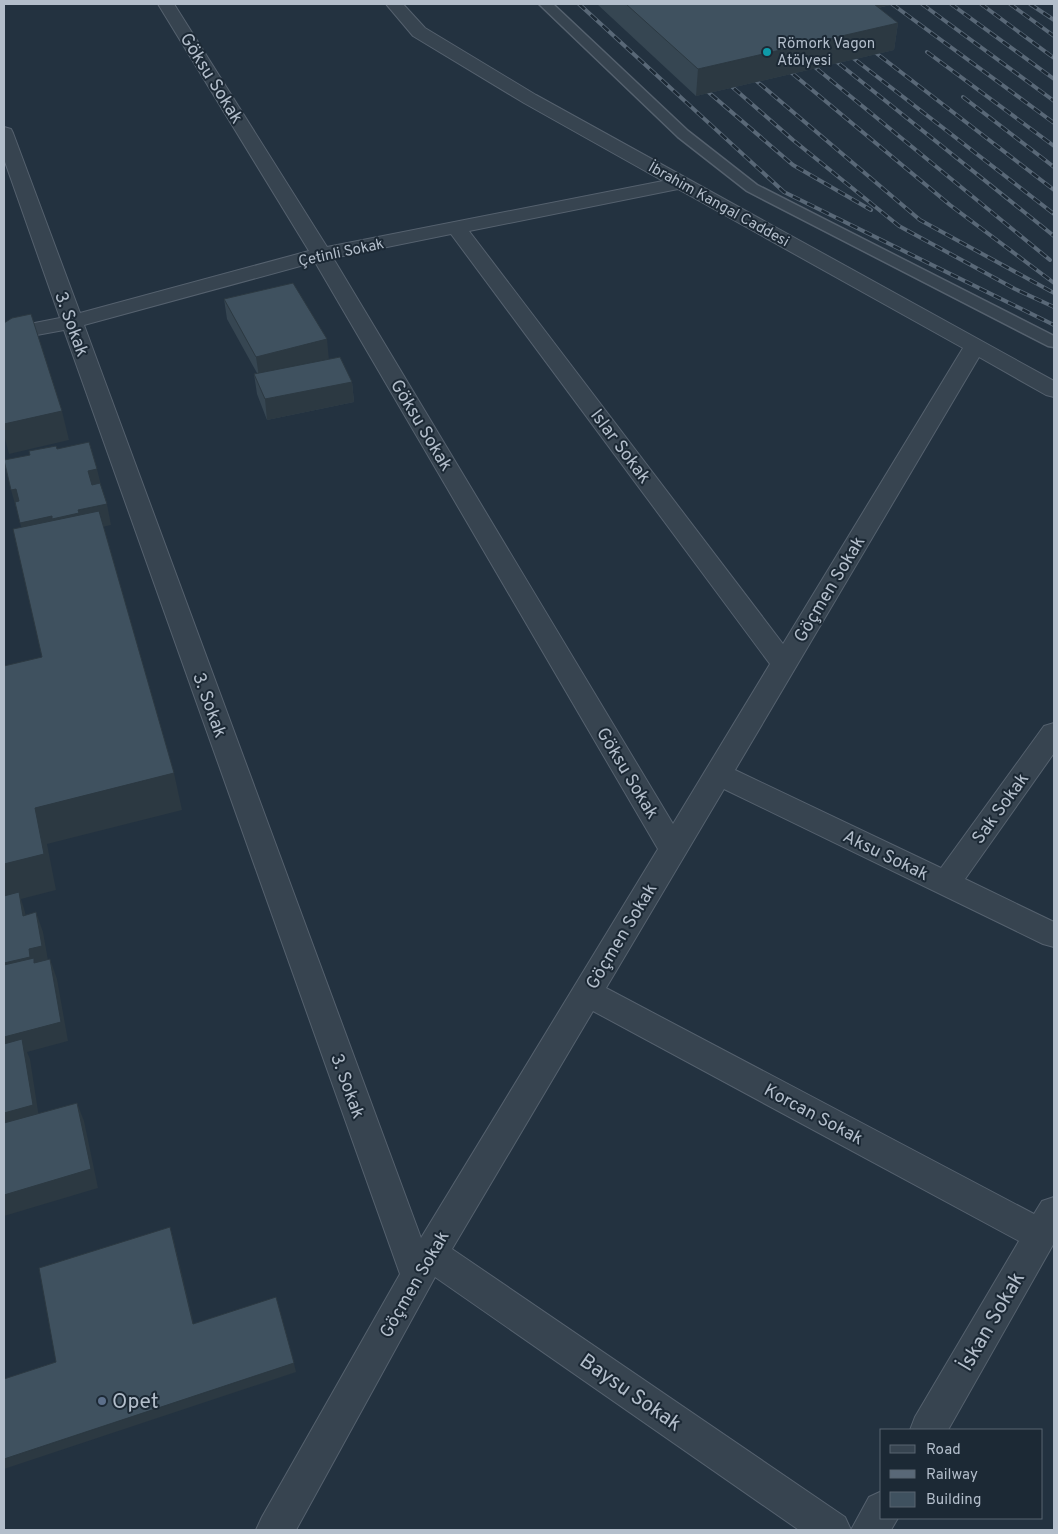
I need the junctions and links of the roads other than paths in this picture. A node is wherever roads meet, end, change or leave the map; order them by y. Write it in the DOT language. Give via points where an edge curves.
graph roads {
  1 [pos="166,4"];
  2 [pos="394,4"];
  3 [pos="546,4"];
  4 [pos="4,133"];
  5 [pos="681,183"];
  6 [pos="457,229"];
  7 [pos="321,254"];
  8 [pos="71,322"];
  9 [pos="4,335"];
  10 [pos="1054,342"];
  11 [pos="974,346"];
  12 [pos="1054,390"];
  13 [pos="784,664"];
  14 [pos="1054,732"];
  15 [pos="718,774"];
  16 [pos="673,849"];
  17 [pos="946,883"];
  18 [pos="1054,935"];
  19 [pos="586,993"];
  20 [pos="1048,1223"];
  21 [pos="424,1265"];
  22 [pos="929,1429"];
  23 [pos="880,1513"];
  24 [pos="275,1530"];
  25 [pos="832,1530"];
  26 [pos="870,1530"];
  1 -- 7 [label="street, Göksu Sokak"];
  2 -- 5 [label="street, İbrahim Kangal Caddesi" via="419,32 530,99"];
  3 -- 10 [label="lane" via="683,134 752,188"];
  4 -- 8 [label="street, 3. Sokak"];
  5 -- 6 [label="street, Çetinli Sokak"];
  5 -- 11 [label="street, İbrahim Kangal Caddesi"];
  6 -- 7 [label="street, Çetinli Sokak"];
  6 -- 13 [label="street, Islar Sokak"];
  7 -- 8 [label="street, Çetinli Sokak"];
  7 -- 16 [label="street, Göksu Sokak"];
  8 -- 9 [label="street, Çetinli Sokak"];
  8 -- 21 [label="street, 3. Sokak"];
  11 -- 12 [label="street, İbrahim Kangal Caddesi"];
  11 -- 13 [label="street, Göçmen Sokak"];
  13 -- 15 [label="street, Göçmen Sokak"];
  14 -- 17 [label="street, Sak Sokak"];
  15 -- 16 [label="street, Göçmen Sokak"];
  15 -- 17 [label="street, Aksu Sokak"];
  16 -- 19 [label="street, Göçmen Sokak"];
  17 -- 18 [label="street, Aksu Sokak"];
  19 -- 20 [label="street, Korcan Sokak"];
  19 -- 21 [label="street, Göçmen Sokak"];
  20 -- 22 [label="street, İskan Sokak"];
  21 -- 24 [label="street, Göçmen Sokak"];
  21 -- 25 [label="street, Baysu Sokak"];
  23 -- 26 [label="street"];
}
